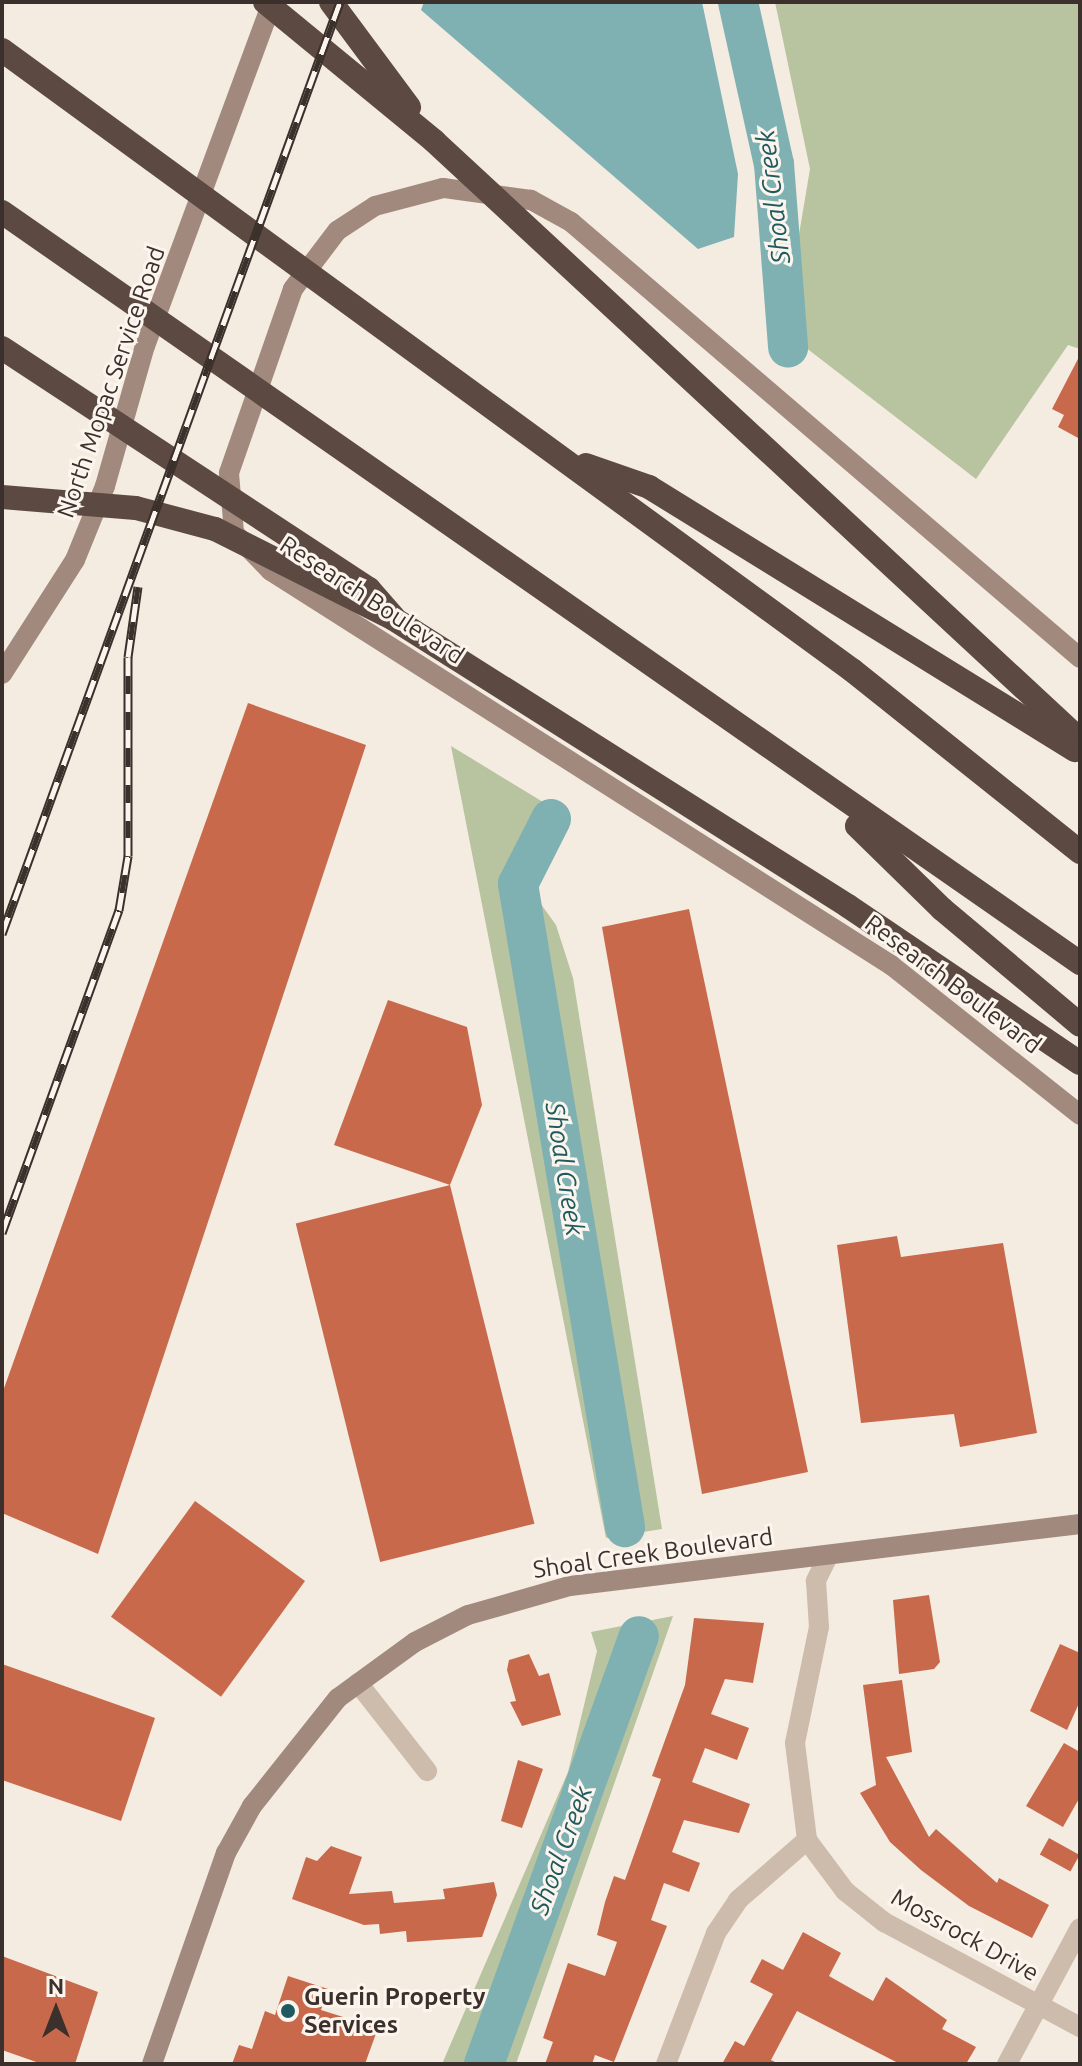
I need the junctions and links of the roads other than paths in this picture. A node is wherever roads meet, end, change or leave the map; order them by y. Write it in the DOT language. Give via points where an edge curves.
graph roads {
  1 [pos="265,2"];
  2 [pos="272,2"];
  3 [pos="331,2"];
  4 [pos="2,50"];
  5 [pos="434,141"];
  6 [pos="2,212"];
  7 [pos="2,348"];
  8 [pos="561,457"];
  9 [pos="2,497"];
  10 [pos="394,619"];
  11 [pos="1080,658"];
  12 [pos="2,674"];
  13 [pos="1080,740"];
  14 [pos="1080,753"];
  15 [pos="809,780"];
  16 [pos="1080,852"];
  17 [pos="1080,963"];
  18 [pos="1080,1025"];
  19 [pos="1080,1063"];
  20 [pos="1080,1115"];
  21 [pos="1080,1524"];
  22 [pos="828,1556"];
  23 [pos="358,1683"];
  24 [pos="427,1771"];
  25 [pos="807,1840"];
  26 [pos="1080,1928"];
  27 [pos="1039,2005"];
  28 [pos="1080,2027"];
  29 [pos="152,2064"];
  30 [pos="666,2064"];
  31 [pos="1007,2064"];
  1 -- 5 [label="highway"];
  2 -- 12 [label="main road, North Mopac Service Road" via="145,346 105,486 75,560"];
  3 -- 5 [label="highway"];
  4 -- 8 [label="highway"];
  5 -- 13 [label="highway"];
  6 -- 15 [label="highway"];
  7 -- 10 [label="highway" via="369,589"];
  8 -- 14 [label="highway" via="649,487"];
  8 -- 16 [label="highway" via="852,670"];
  9 -- 10 [label="highway" via="136,508 215,529"];
  10 -- 19 [label="highway" via="848,906"];
  11 -- 20 [label="main road, Research Boulevard" via="571,222 531,200 443,188 375,206 337,231 293,289 229,473 234,533 271,571 891,965"];
  15 -- 17 [label="highway"];
  15 -- 18 [label="highway" via="942,909"];
  21 -- 22 [label="main road, Shoal Creek Boulevard"];
  22 -- 23 [label="main road, Shoal Creek Boulevard" via="570,1586 516,1599 415,1642"];
  22 -- 25 [label="street, Mossrock Drive" via="816,1581 819,1627 795,1743"];
  23 -- 24 [label="street"];
  23 -- 29 [label="main road, Shoal Creek Boulevard" via="280,1764 226,1853"];
  25 -- 27 [label="street, Mossrock Drive" via="845,1891 884,1922"];
  25 -- 30 [label="street" via="738,1900 716,1933"];
  26 -- 27 [label="street"];
  27 -- 28 [label="street, Mossrock Drive"];
  27 -- 31 [label="street"];
}
